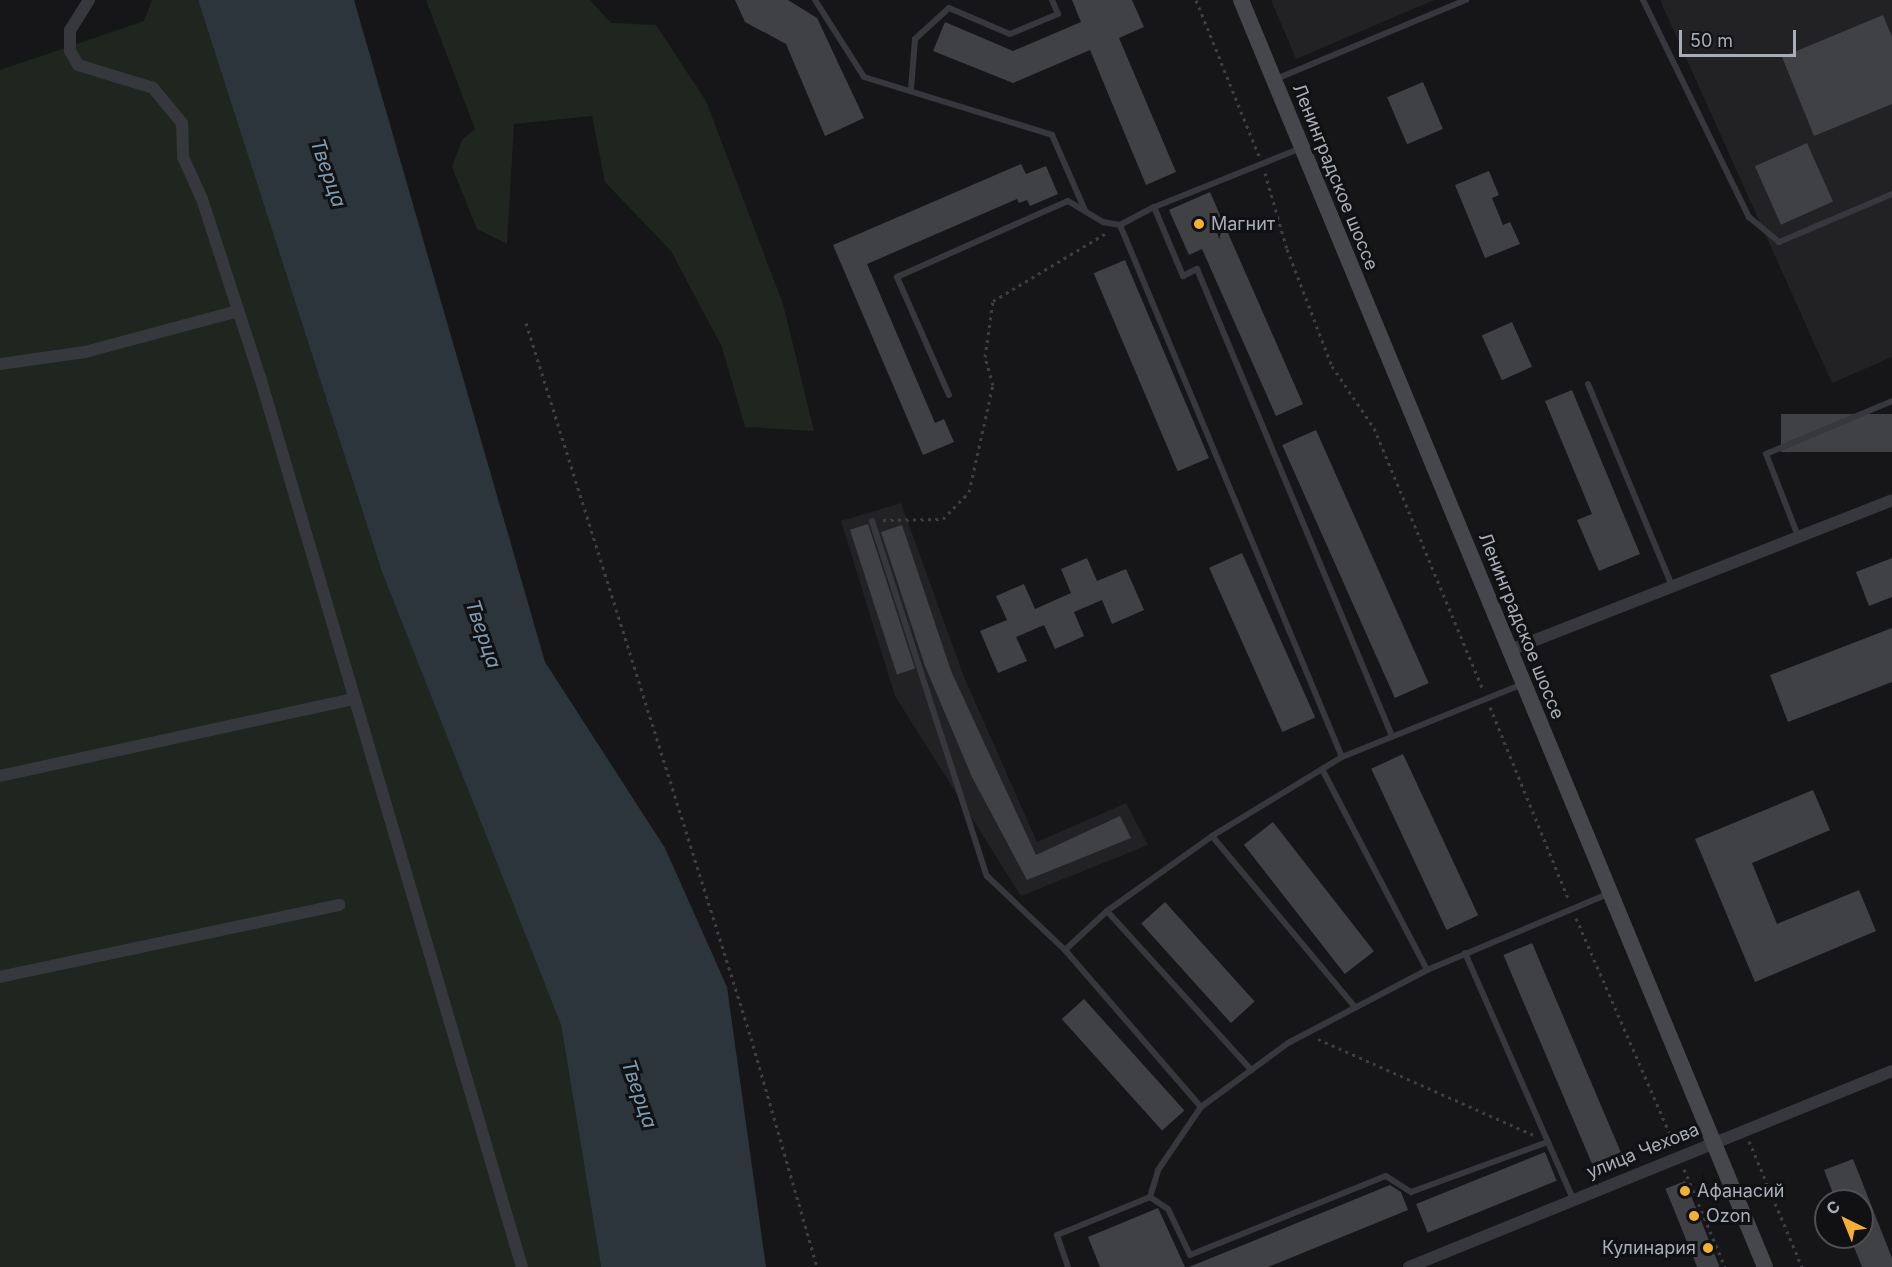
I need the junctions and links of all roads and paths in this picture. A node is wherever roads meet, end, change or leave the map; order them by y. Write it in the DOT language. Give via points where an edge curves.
graph roads {
  1 [pos="89,0"];
  2 [pos="815,0"];
  3 [pos="1052,0"];
  4 [pos="1196,0"];
  5 [pos="1241,0"];
  6 [pos="1466,0"];
  7 [pos="1643,0"];
  8 [pos="1274,80"];
  9 [pos="911,89"];
  10 [pos="1302,148"];
  11 [pos="1262,164"];
  12 [pos="1892,194"];
  13 [pos="1154,207"];
  14 [pos="1085,210"];
  15 [pos="1120,225"];
  16 [pos="238,311"];
  17 [pos="526,322"];
  18 [pos="0,364"];
  19 [pos="1588,384"];
  20 [pos="949,394"];
  21 [pos="1892,401"];
  22 [pos="1892,500"];
  23 [pos="872,521"];
  24 [pos="1798,537"];
  25 [pos="1672,586"];
  26 [pos="1510,650"];
  27 [pos="1524,684"];
  28 [pos="353,699"];
  29 [pos="1487,699"];
  30 [pos="1392,736"];
  31 [pos="1342,757"];
  32 [pos="1322,770"];
  33 [pos="0,776"];
  34 [pos="1212,836"];
  35 [pos="1610,893"];
  36 [pos="339,905"];
  37 [pos="1572,908"];
  38 [pos="1107,911"];
  39 [pos="1065,950"];
  40 [pos="1465,953"];
  41 [pos="1427,970"];
  42 [pos="0,977"];
  43 [pos="1355,1007"];
  44 [pos="1305,1033"];
  45 [pos="1251,1070"];
  46 [pos="1892,1071"];
  47 [pos="1201,1107"];
  48 [pos="1744,1130"];
  49 [pos="1548,1142"];
  50 [pos="1713,1142"];
  51 [pos="1679,1156"];
  52 [pos="1150,1197"];
  53 [pos="1573,1199"];
  54 [pos="522,1267"];
  55 [pos="817,1267"];
  56 [pos="1068,1267"];
  57 [pos="1409,1267"];
  58 [pos="1725,1267"];
  59 [pos="1765,1267"];
  60 [pos="1802,1267"];
  1 -- 16 [label="street" via="70,30 70,51 78,65 153,88 182,123 183,157 202,199"];
  2 -- 9 [label="lane" via="864,77"];
  3 -- 9 [label="lane" via="1058,14 1010,34 949,8 915,39"];
  4 -- 11 [label="path"];
  5 -- 8 [label="main road, Ленинградское шоссе"];
  6 -- 8 [label="lane"];
  7 -- 12 [label="lane" via="1749,217 1779,242"];
  8 -- 10 [label="main road, Ленинградское шоссе"];
  9 -- 14 [label="lane" via="1052,135"];
  10 -- 11 [label="lane"];
  10 -- 26 [label="main road, Ленинградское шоссе"];
  11 -- 13 [label="lane"];
  11 -- 29 [label="path" via="1287,249 1332,366 1374,428"];
  13 -- 15 [label="lane"];
  13 -- 30 [label="lane" via="1183,276 1197,269"];
  14 -- 15 [label="lane" via="1103,222"];
  14 -- 20 [label="lane" via="1068,201 897,277"];
  15 -- 23 [label="path" via="993,301 985,357 993,385 969,492 943,519"];
  15 -- 31 [label="lane"];
  16 -- 18 [label="street" via="85,352"];
  16 -- 28 [label="street"];
  17 -- 55 [label="path" via="751,1038"];
  19 -- 25 [label="lane"];
  21 -- 24 [label="lane" via="1766,454"];
  22 -- 24 [label="street"];
  23 -- 39 [label="lane" via="987,876"];
  24 -- 25 [label="street"];
  25 -- 26 [label="street"];
  26 -- 27 [label="main road, Ленинградское шоссе"];
  27 -- 29 [label="lane"];
  27 -- 35 [label="main road, Ленинградское шоссе"];
  28 -- 33 [label="street"];
  28 -- 54 [label="street"];
  29 -- 30 [label="lane"];
  29 -- 37 [label="path"];
  30 -- 31 [label="lane"];
  31 -- 32 [label="lane"];
  32 -- 34 [label="lane"];
  32 -- 41 [label="lane"];
  34 -- 38 [label="lane"];
  34 -- 43 [label="lane"];
  35 -- 37 [label="lane"];
  35 -- 50 [label="main road, Ленинградское шоссе"];
  36 -- 42 [label="street"];
  37 -- 40 [label="lane"];
  37 -- 51 [label="path"];
  38 -- 39 [label="lane"];
  38 -- 45 [label="lane"];
  39 -- 47 [label="lane"];
  40 -- 41 [label="lane"];
  40 -- 49 [label="lane"];
  41 -- 43 [label="lane"];
  43 -- 44 [label="lane"];
  44 -- 45 [label="lane"];
  44 -- 49 [label="path"];
  45 -- 47 [label="lane"];
  46 -- 48 [label="street, улица Чехова"];
  47 -- 52 [label="lane" via="1158,1170"];
  48 -- 50 [label="street, улица Чехова"];
  48 -- 60 [label="path"];
  49 -- 52 [label="lane" via="1411,1192 1386,1176 1190,1256 1168,1209"];
  49 -- 53 [label="lane"];
  50 -- 51 [label="street, улица Чехова"];
  50 -- 59 [label="main road, Ленинградское шоссе"];
  51 -- 53 [label="street, улица Чехова"];
  51 -- 58 [label="path"];
  52 -- 56 [label="lane" via="1057,1235"];
  53 -- 57 [label="street, улица Чехова"];
}
